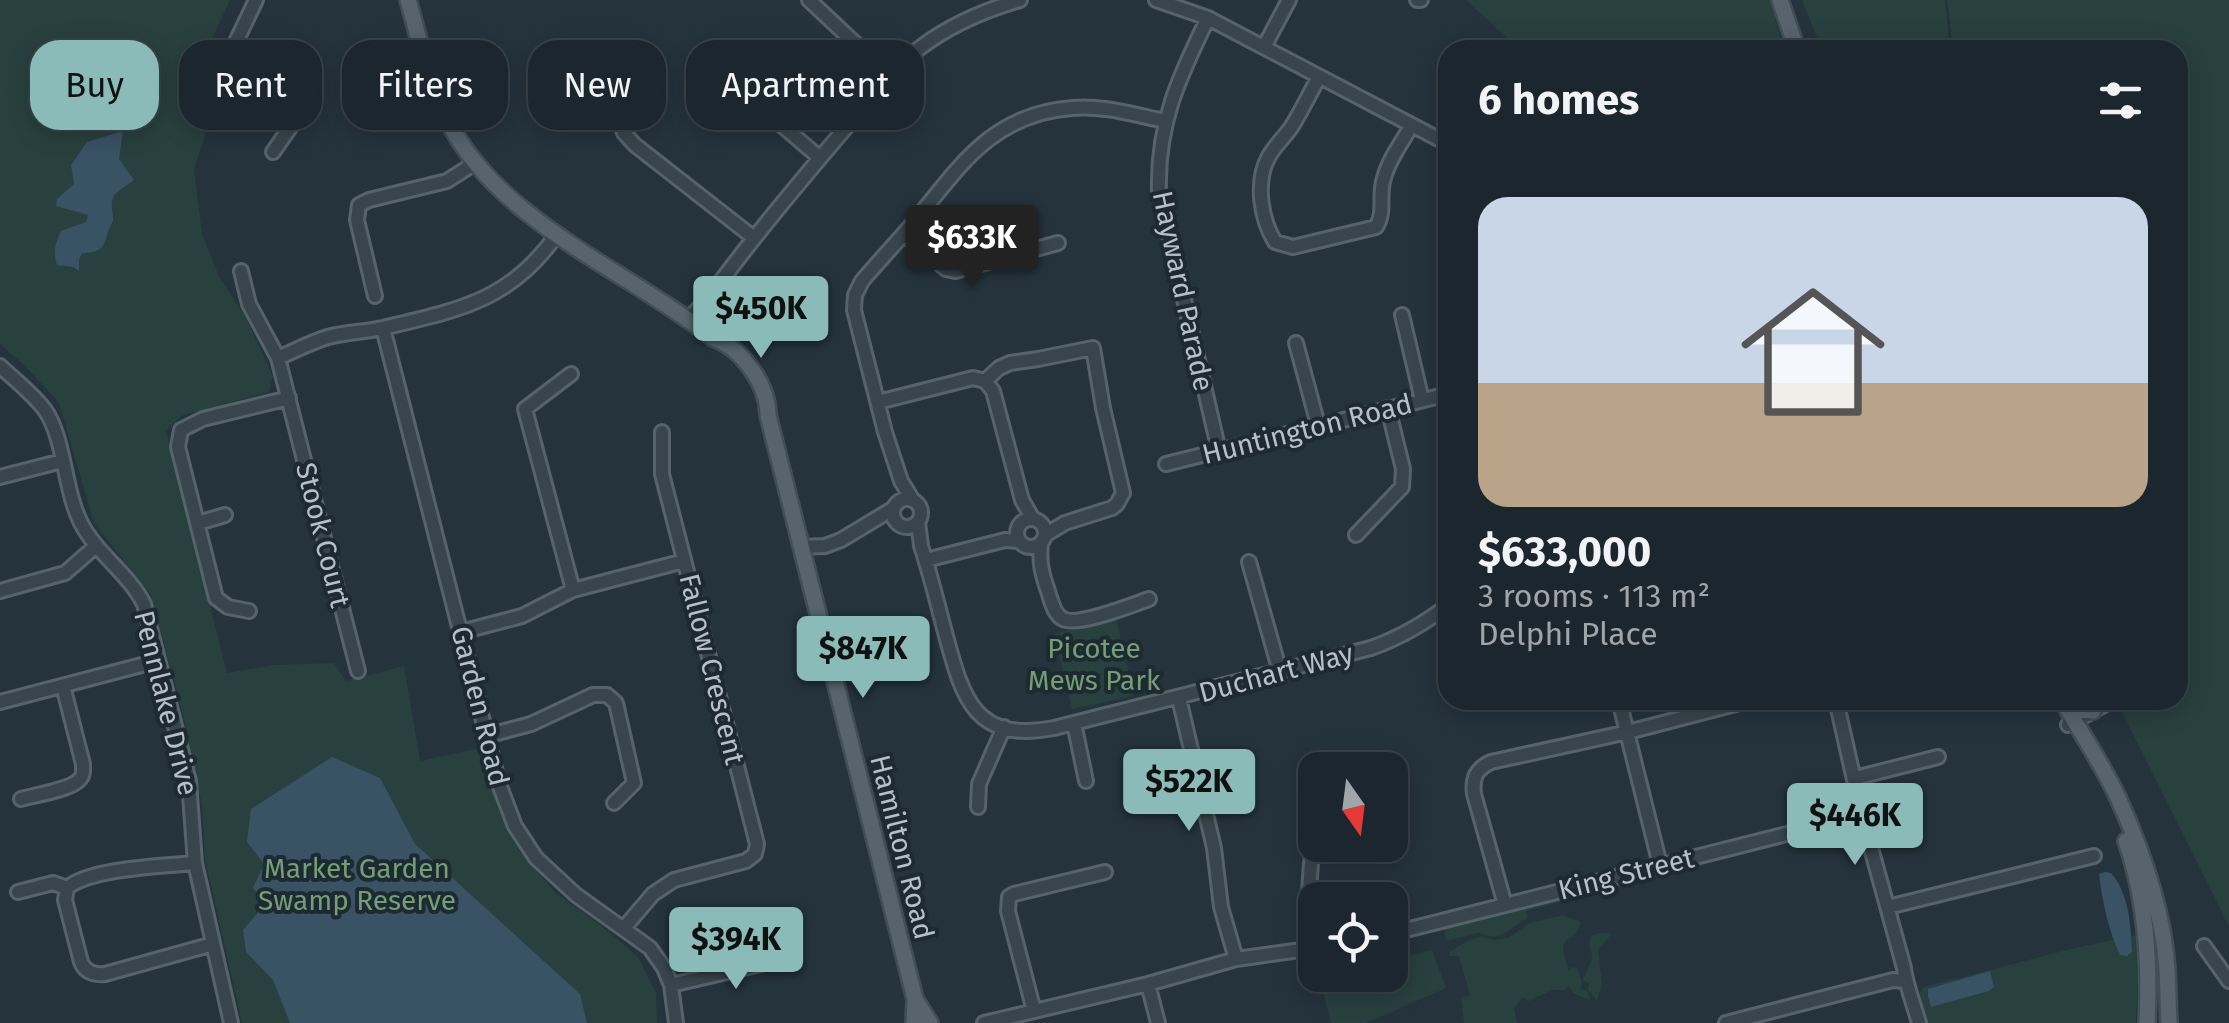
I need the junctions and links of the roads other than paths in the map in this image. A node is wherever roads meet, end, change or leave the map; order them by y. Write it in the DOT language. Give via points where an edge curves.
graph roads {
  1 [pos="256,0"];
  2 [pos="408,0"];
  3 [pos="1020,0"];
  4 [pos="1156,0"];
  5 [pos="1288,0"];
  6 [pos="1780,0"];
  7 [pos="1791,0"];
  8 [pos="813,2"];
  9 [pos="982,6"];
  10 [pos="1208,18"];
  11 [pos="237,40"];
  12 [pos="853,40"];
  13 [pos="1794,40"];
  14 [pos="1805,40"];
  15 [pos="924,44"];
  16 [pos="1264,47"];
  17 [pos="1320,77"];
  18 [pos="1165,120"];
  19 [pos="1412,125"];
  20 [pos="286,130"];
  21 [pos="623,130"];
  22 [pos="787,130"];
  23 [pos="844,130"];
  24 [pos="1438,139"];
  25 [pos="273,152"];
  26 [pos="820,158"];
  27 [pos="475,163"];
  28 [pos="557,234"];
  29 [pos="904,234"];
  30 [pos="754,238"];
  31 [pos="1058,243"];
  32 [pos="241,271"];
  33 [pos="375,296"];
  34 [pos="1402,315"];
  35 [pos="692,322"];
  36 [pos="383,328"];
  37 [pos="1296,342"];
  38 [pos="278,358"];
  39 [pos="0,366"];
  40 [pos="572,374"];
  41 [pos="985,381"];
  42 [pos="1438,396"];
  43 [pos="288,398"];
  44 [pos="1422,400"];
  45 [pos="878,402"];
  46 [pos="1388,408"];
  47 [pos="1318,425"];
  48 [pos="662,432"];
  49 [pos="1219,451"];
  50 [pos="62,461"];
  51 [pos="1166,464"];
  52 [pos="0,477"];
  53 [pos="904,513"];
  54 [pos="226,515"];
  55 [pos="198,522"];
  56 [pos="1027,534"];
  57 [pos="1356,535"];
  58 [pos="96,546"];
  59 [pos="924,553"];
  60 [pos="804,554"];
  61 [pos="684,561"];
  62 [pos="1249,562"];
  63 [pos="573,590"];
  64 [pos="0,591"];
  65 [pos="1149,600"];
  66 [pos="249,611"];
  67 [pos="1438,613"];
  68 [pos="462,632"];
  69 [pos="156,661"];
  70 [pos="358,671"];
  71 [pos="1280,672"];
  72 [pos="63,686"];
  73 [pos="1179,698"];
  74 [pos="0,702"];
  75 [pos="1622,710"];
  76 [pos="1712,710"];
  77 [pos="1838,710"];
  78 [pos="2061,710"];
  79 [pos="2067,710"];
  80 [pos="2077,710"];
  81 [pos="2096,710"];
  82 [pos="2093,712"];
  83 [pos="1074,723"];
  84 [pos="2071,724"];
  85 [pos="1004,728"];
  86 [pos="1628,732"];
  87 [pos="486,736"];
  88 [pos="1938,757"];
  89 [pos="1855,778"];
  90 [pos="1086,781"];
  91 [pos="20,799"];
  92 [pos="614,802"];
  93 [pos="978,807"];
  94 [pos="1862,814"];
  95 [pos="2094,856"];
  96 [pos="196,864"];
  97 [pos="1660,865"];
  98 [pos="1105,872"];
  99 [pos="68,888"];
  100 [pos="18,892"];
  101 [pos="1505,905"];
  102 [pos="1888,907"];
  103 [pos="624,928"];
  104 [pos="1408,929"];
  105 [pos="213,944"];
  106 [pos="2204,946"];
  107 [pos="1298,950"];
  108 [pos="792,956"];
  109 [pos="1236,960"];
  110 [pos="1904,981"];
  111 [pos="2229,981"];
  112 [pos="1148,984"];
  113 [pos="671,985"];
  114 [pos="915,999"];
  115 [pos="1034,1010"];
  116 [pos="231,1023"];
  117 [pos="676,1023"];
  118 [pos="914,1023"];
  119 [pos="930,1023"];
  120 [pos="984,1023"];
  121 [pos="1158,1023"];
  122 [pos="1726,1023"];
  123 [pos="1918,1023"];
  124 [pos="2148,1023"];
  125 [pos="2169,1023"];
  1 -- 11 [label="street"];
  2 -- 27 [label="main road, Hamilton Road" via="437,97"];
  3 -- 9 [label="street"];
  4 -- 10 [label="street"];
  5 -- 16 [label="street"];
  6 -- 13 [label="main road"];
  7 -- 14 [label="main road"];
  8 -- 12 [label="street"];
  9 -- 15 [label="street"];
  10 -- 16 [label="street"];
  10 -- 18 [label="street, Hayward Parade"];
  16 -- 17 [label="street"];
  17 -- 19 [label="street"];
  17 -- 19 [label="street" via="1263,174 1262,204 1272,238 1281,245 1376,226 1383,178"];
  18 -- 29 [label="street" via="1073,108 1009,125 974,150"];
  18 -- 49 [label="street, Hayward Parade" via="1158,191"];
  19 -- 24 [label="street"];
  20 -- 25 [label="street"];
  21 -- 30 [label="street"];
  22 -- 26 [label="street"];
  23 -- 26 [label="street"];
  26 -- 30 [label="street"];
  27 -- 28 [label="main road, Hamilton Road"];
  27 -- 33 [label="street" via="447,181 359,205"];
  28 -- 35 [label="main road, Hamilton Road"];
  28 -- 36 [label="street" via="525,273 496,293"];
  29 -- 31 [label="street" via="955,271"];
  29 -- 45 [label="street" via="862,281 854,302"];
  30 -- 35 [label="street"];
  32 -- 38 [label="street, Stook Court" via="249,304"];
  34 -- 44 [label="street"];
  35 -- 60 [label="main road, Hamilton Road" via="730,346 764,395"];
  36 -- 38 [label="street" via="328,337"];
  36 -- 68 [label="street, Garden Road"];
  37 -- 47 [label="street"];
  38 -- 43 [label="street, Stook Court"];
  39 -- 50 [label="street, Pennlake Drive" via="46,411"];
  40 -- 63 [label="street" via="524,409"];
  41 -- 45 [label="street" via="974,378"];
  41 -- 56 [label="street"];
  41 -- 56 [label="street" via="1003,365 1093,348 1121,499 1112,508"];
  42 -- 44 [label="street, Huntington Road"];
  43 -- 55 [label="street" via="181,430 178,446"];
  43 -- 70 [label="street, Stook Court"];
  44 -- 46 [label="street, Huntington Road"];
  45 -- 53 [label="street"];
  46 -- 47 [label="street, Huntington Road"];
  46 -- 57 [label="street" via="1402,487"];
  47 -- 49 [label="street, Huntington Road"];
  48 -- 61 [label="street" via="662,474"];
  49 -- 51 [label="street, Huntington Road"];
  50 -- 52 [label="street"];
  50 -- 58 [label="street, Pennlake Drive" via="78,518"];
  53 -- 59 [label="street"];
  53 -- 60 [label="street" via="837,548"];
  54 -- 55 [label="street"];
  55 -- 66 [label="street" via="216,598"];
  56 -- 59 [label="street"];
  56 -- 65 [label="street" via="1060,618 1080,620"];
  58 -- 64 [label="street" via="65,574"];
  58 -- 69 [label="street, Pennlake Drive" via="144,604"];
  59 -- 85 [label="street" via="963,694"];
  60 -- 114 [label="main road, Hamilton Road"];
  61 -- 63 [label="street, Fallow Crescent"];
  61 -- 103 [label="street, Fallow Crescent" via="757,844 746,861 674,880"];
  62 -- 71 [label="street"];
  63 -- 68 [label="street, Fallow Crescent" via="522,616"];
  67 -- 71 [label="street, Duchart Way" via="1392,641"];
  68 -- 87 [label="street, Garden Road"];
  69 -- 72 [label="street"];
  69 -- 96 [label="street, Pennlake Drive" via="189,781"];
  71 -- 73 [label="street, Duchart Way"];
  72 -- 74 [label="street"];
  72 -- 91 [label="street" via="82,775 68,786"];
  73 -- 83 [label="street, Duchart Way"];
  73 -- 109 [label="street"];
  75 -- 86 [label="street"];
  76 -- 86 [label="street"];
  77 -- 89 [label="street"];
  78 -- 84 [label="main road"];
  79 -- 84 [label="main road"];
  80 -- 82 [label="main road"];
  81 -- 82 [label="street"];
  82 -- 84 [label="street"];
  83 -- 85 [label="street, Duchart Way"];
  83 -- 90 [label="street"];
  84 -- 124 [label="main road" via="2130,854 2144,928"];
  84 -- 125 [label="main road" via="2118,798 2149,878 2167,967"];
  85 -- 93 [label="street" via="979,784"];
  86 -- 97 [label="street"];
  86 -- 101 [label="street" via="1491,762 1475,774"];
  87 -- 92 [label="street" via="606,695 616,703 634,783"];
  87 -- 103 [label="street, Garden Road" via="515,826 536,858"];
  88 -- 89 [label="street"];
  89 -- 94 [label="street"];
  94 -- 97 [label="street, King Street"];
  94 -- 102 [label="street"];
  95 -- 102 [label="street"];
  96 -- 99 [label="street" via="123,870"];
  96 -- 105 [label="street, Pennlake Drive"];
  97 -- 101 [label="street, King Street"];
  98 -- 115 [label="street" via="1009,897"];
  99 -- 100 [label="street" via="53,884"];
  99 -- 105 [label="street" via="65,900 82,966 90,973"];
  101 -- 104 [label="street, King Street"];
  102 -- 110 [label="street"];
  103 -- 113 [label="street, Garden Road" via="650,948"];
  105 -- 116 [label="street, Pennlake Drive"];
  106 -- 111 [label="street"];
  107 -- 109 [label="street"];
  108 -- 113 [label="street"];
  109 -- 112 [label="street"];
  110 -- 122 [label="street"];
  110 -- 123 [label="street"];
  112 -- 115 [label="street"];
  112 -- 121 [label="street"];
  113 -- 117 [label="street, Garden Road"];
  114 -- 118 [label="main road, Hamilton Road"];
  114 -- 119 [label="main road, Hamilton Road"];
  115 -- 120 [label="street"];
}
